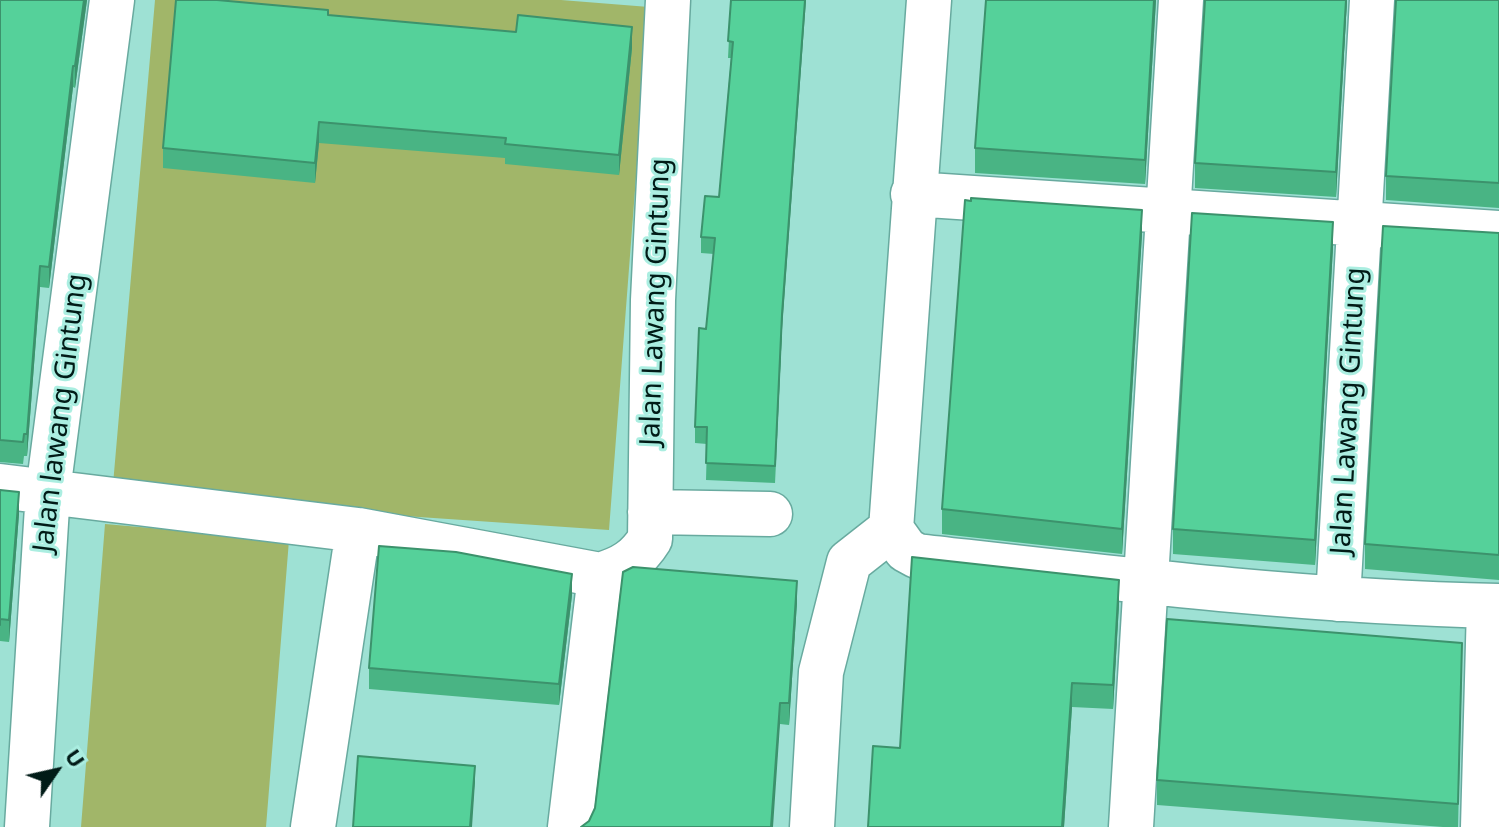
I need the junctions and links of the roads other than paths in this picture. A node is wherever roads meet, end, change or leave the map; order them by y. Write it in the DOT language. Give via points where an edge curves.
graph roads {
  1 [pos="112,0"];
  2 [pos="668,0"];
  3 [pos="929,0"];
  4 [pos="1181,0"];
  5 [pos="1372,0"];
  6 [pos="913,194"];
  7 [pos="1168,211"];
  8 [pos="1359,223"];
  9 [pos="1499,233"];
  10 [pos="0,486"];
  11 [pos="48,491"];
  12 [pos="650,512"];
  13 [pos="770,514"];
  14 [pos="891,529"];
  15 [pos="358,530"];
  16 [pos="600,575"];
  17 [pos="1146,582"];
  18 [pos="1338,599"];
  19 [pos="1494,606"];
  20 [pos="27,827"];
  21 [pos="313,827"];
  22 [pos="570,827"];
  23 [pos="812,827"];
  24 [pos="1131,827"];
  25 [pos="1483,827"];
  1 -- 11 [label="street, Jalan lawang Gintung"];
  2 -- 12 [label="street, Jalan Lawang Gintung" via="653,300"];
  3 -- 6 [label="street"];
  4 -- 7 [label="street"];
  5 -- 8 [label="street, Jalan Lawang Gintung"];
  6 -- 7 [label="street"];
  6 -- 14 [label="street"];
  7 -- 8 [label="street"];
  7 -- 17 [label="street"];
  8 -- 9 [label="street"];
  8 -- 18 [label="street, Jalan Lawang Gintung"];
  10 -- 11 [label="street, Jalan Lawang Gintung"];
  11 -- 15 [label="street, Jalan Lawang Gintung"];
  11 -- 20 [label="street, Jalan lawang Gintung"];
  12 -- 13 [label="street"];
  12 -- 16 [label="street, Jalan Lawang Gintung" via="650,539 642,552"];
  14 -- 17 [label="street" via="917,556"];
  14 -- 23 [label="street" via="849,562 821,672"];
  15 -- 16 [label="street, Jalan Lawang Gintung"];
  15 -- 21 [label="street"];
  16 -- 22 [label="street"];
  17 -- 18 [label="street"];
  17 -- 24 [label="street"];
  18 -- 19 [label="street"];
  19 -- 25 [label="street"];
}
